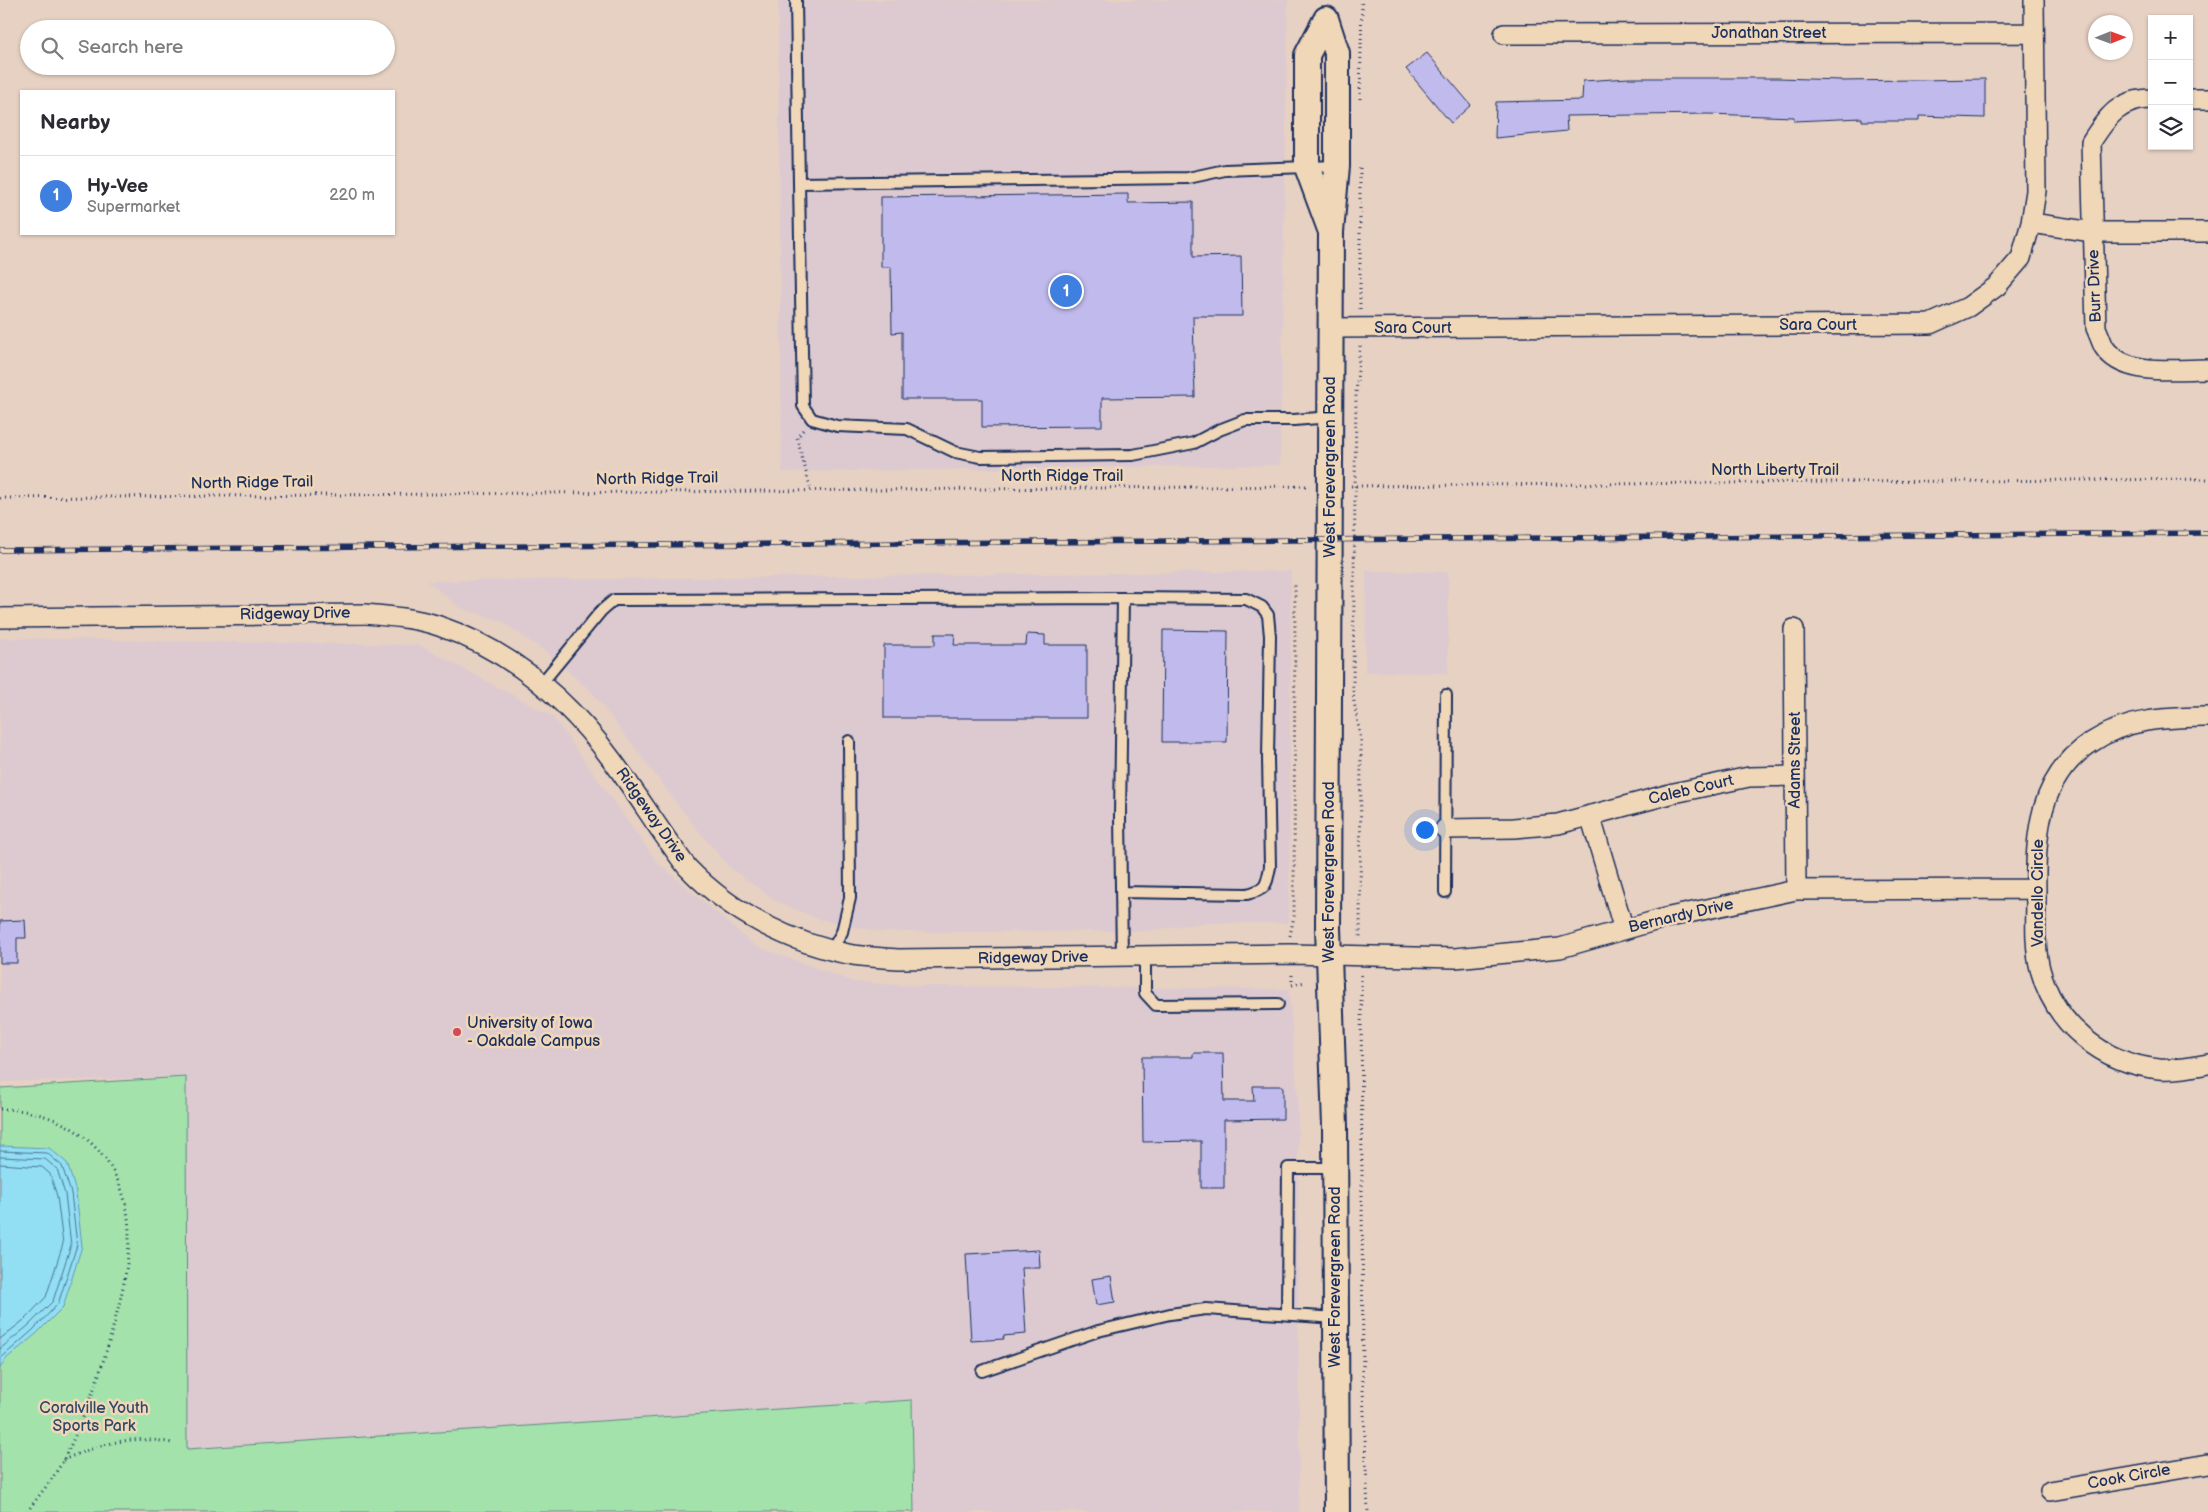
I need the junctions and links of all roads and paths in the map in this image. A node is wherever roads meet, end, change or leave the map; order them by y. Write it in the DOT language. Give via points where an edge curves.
graph roads {
  1 [pos="796,0"];
  2 [pos="1362,0"];
  3 [pos="2034,0"];
  4 [pos="1327,9"];
  5 [pos="2034,33"];
  6 [pos="1504,34"];
  7 [pos="2148,99"];
  8 [pos="2193,99"];
  9 [pos="2208,99"];
  10 [pos="1360,108"];
  11 [pos="1349,166"];
  12 [pos="1306,167"];
  13 [pos="799,183"];
  14 [pos="2031,224"];
  15 [pos="1331,232"];
  16 [pos="2093,232"];
  17 [pos="2208,232"];
  18 [pos="1360,304"];
  19 [pos="1331,328"];
  20 [pos="1360,352"];
  21 [pos="2208,369"];
  22 [pos="1331,417"];
  23 [pos="812,419"];
  24 [pos="2208,479"];
  25 [pos="1314,486"];
  26 [pos="1349,486"];
  27 [pos="1356,486"];
  28 [pos="811,491"];
  29 [pos="0,498"];
  30 [pos="1295,585"];
  31 [pos="1123,598"];
  32 [pos="0,618"];
  33 [pos="1794,629"];
  34 [pos="541,684"];
  35 [pos="1446,695"];
  36 [pos="2208,717"];
  37 [pos="849,741"];
  38 [pos="1795,776"];
  39 [pos="1590,815"];
  40 [pos="1445,829"];
  41 [pos="2036,889"];
  42 [pos="1796,890"];
  43 [pos="1121,892"];
  44 [pos="1445,892"];
  45 [pos="1624,930"];
  46 [pos="1290,936"];
  47 [pos="1360,936"];
  48 [pos="832,950"];
  49 [pos="1328,954"];
  50 [pos="1145,956"];
  51 [pos="1122,957"];
  52 [pos="1361,973"];
  53 [pos="1292,975"];
  54 [pos="1305,982"];
  55 [pos="1278,1004"];
  56 [pos="2208,1064"];
  57 [pos="0,1109"];
  58 [pos="1335,1168"];
  59 [pos="1287,1314"];
  60 [pos="1336,1318"];
  61 [pos="982,1371"];
  62 [pos="172,1443"];
  63 [pos="63,1461"];
  64 [pos="2208,1464"];
  65 [pos="2050,1491"];
  66 [pos="27,1512"];
  67 [pos="1337,1512"];
  68 [pos="1368,1512"];
  1 -- 13 [label="lane"];
  2 -- 10 [label="path"];
  3 -- 5 [label="street, Sara Court"];
  4 -- 11 [label="street, West Forevergreen Road" via="1337,53"];
  4 -- 12 [label="street, West Forevergreen Road" via="1307,55"];
  5 -- 6 [label="street, Jonathan Street"];
  5 -- 14 [label="street, Sara Court" via="2036,190"];
  7 -- 16 [label="street, Burr Drive" via="2120,106 2106,118 2092,142"];
  8 -- 9 [label="street"];
  11 -- 12 [label="lane"];
  11 -- 15 [label="street, West Forevergreen Road"];
  11 -- 18 [label="path"];
  12 -- 13 [label="lane" via="1225,170 1188,178"];
  12 -- 15 [label="street, West Forevergreen Road"];
  13 -- 23 [label="lane" via="802,381 804,406"];
  14 -- 16 [label="street, Burr Drive"];
  14 -- 19 [label="street, Sara Court" via="2021,258 1997,286 1968,307 1930,324"];
  15 -- 19 [label="street, West Forevergreen Road"];
  16 -- 17 [label="street, Burr Drive"];
  16 -- 21 [label="street, Burr Drive" via="2096,328 2105,348 2127,366"];
  19 -- 22 [label="street, West Forevergreen Road"];
  20 -- 27 [label="path" via="1356,392"];
  22 -- 23 [label="lane" via="1245,420 1194,443 1133,455 980,457 956,452 907,429 838,426"];
  22 -- 49 [label="street, West Forevergreen Road"];
  23 -- 28 [label="path" via="797,438"];
  24 -- 27 [label="path, North Liberty Trail"];
  25 -- 28 [label="path, North Ridge Trail"];
  26 -- 27 [label="path, North Liberty Trail"];
  27 -- 47 [label="path" via="1354,702 1361,740"];
  28 -- 29 [label="path, North Ridge Trail"];
  30 -- 46 [label="path" via="1294,916"];
  31 -- 34 [label="lane" via="614,600 601,611"];
  31 -- 43 [label="lane"];
  31 -- 43 [label="lane" via="1246,599 1262,607 1268,615 1270,867 1267,884 1261,891 1247,894"];
  32 -- 34 [label="street, Ridgeway Drive" via="364,614 403,618 438,626 468,639 499,654"];
  33 -- 38 [label="street, Adams Street"];
  34 -- 48 [label="street, Ridgeway Drive" via="584,724 613,760 688,868 738,909 773,930"];
  35 -- 40 [label="lane"];
  36 -- 41 [label="street, Vandello Circle" via="2135,722 2090,742 2070,760 2045,802 2038,827"];
  37 -- 48 [label="lane" via="850,898 843,929"];
  38 -- 39 [label="street, Caleb Court" via="1749,777"];
  38 -- 42 [label="street, Adams Street"];
  39 -- 40 [label="street, Caleb Court" via="1549,825"];
  39 -- 45 [label="street"];
  40 -- 44 [label="lane"];
  41 -- 42 [label="street, Bernardy Drive"];
  41 -- 56 [label="street, Vandello Circle" via="2040,968 2049,993 2074,1030 2114,1058 2135,1065 2161,1069"];
  42 -- 45 [label="street, Bernardy Drive"];
  43 -- 51 [label="lane"];
  45 -- 49 [label="street, Bernardy Drive" via="1560,948 1455,958"];
  48 -- 51 [label="street, Ridgeway Drive" via="898,959"];
  49 -- 50 [label="street, Ridgeway Drive"];
  49 -- 58 [label="street, West Forevergreen Road"];
  50 -- 51 [label="street, Ridgeway Drive"];
  50 -- 55 [label="lane" via="1145,992 1156,1005"];
  52 -- 68 [label="path" via="1363,1389"];
  53 -- 54 [label="path" via="1292,985"];
  57 -- 63 [label="path" via="42,1116 82,1134 104,1157 121,1188 128,1213 129,1256 122,1294 98,1380"];
  58 -- 59 [label="lane" via="1288,1168"];
  58 -- 60 [label="street, West Forevergreen Road"];
  59 -- 60 [label="lane"];
  59 -- 61 [label="lane" via="1206,1309 1170,1314 1098,1331"];
  60 -- 67 [label="street, West Forevergreen Road"];
  62 -- 63 [label="path" via="128,1439"];
  63 -- 66 [label="path"];
  64 -- 65 [label="street, Cook Circle"];
}
